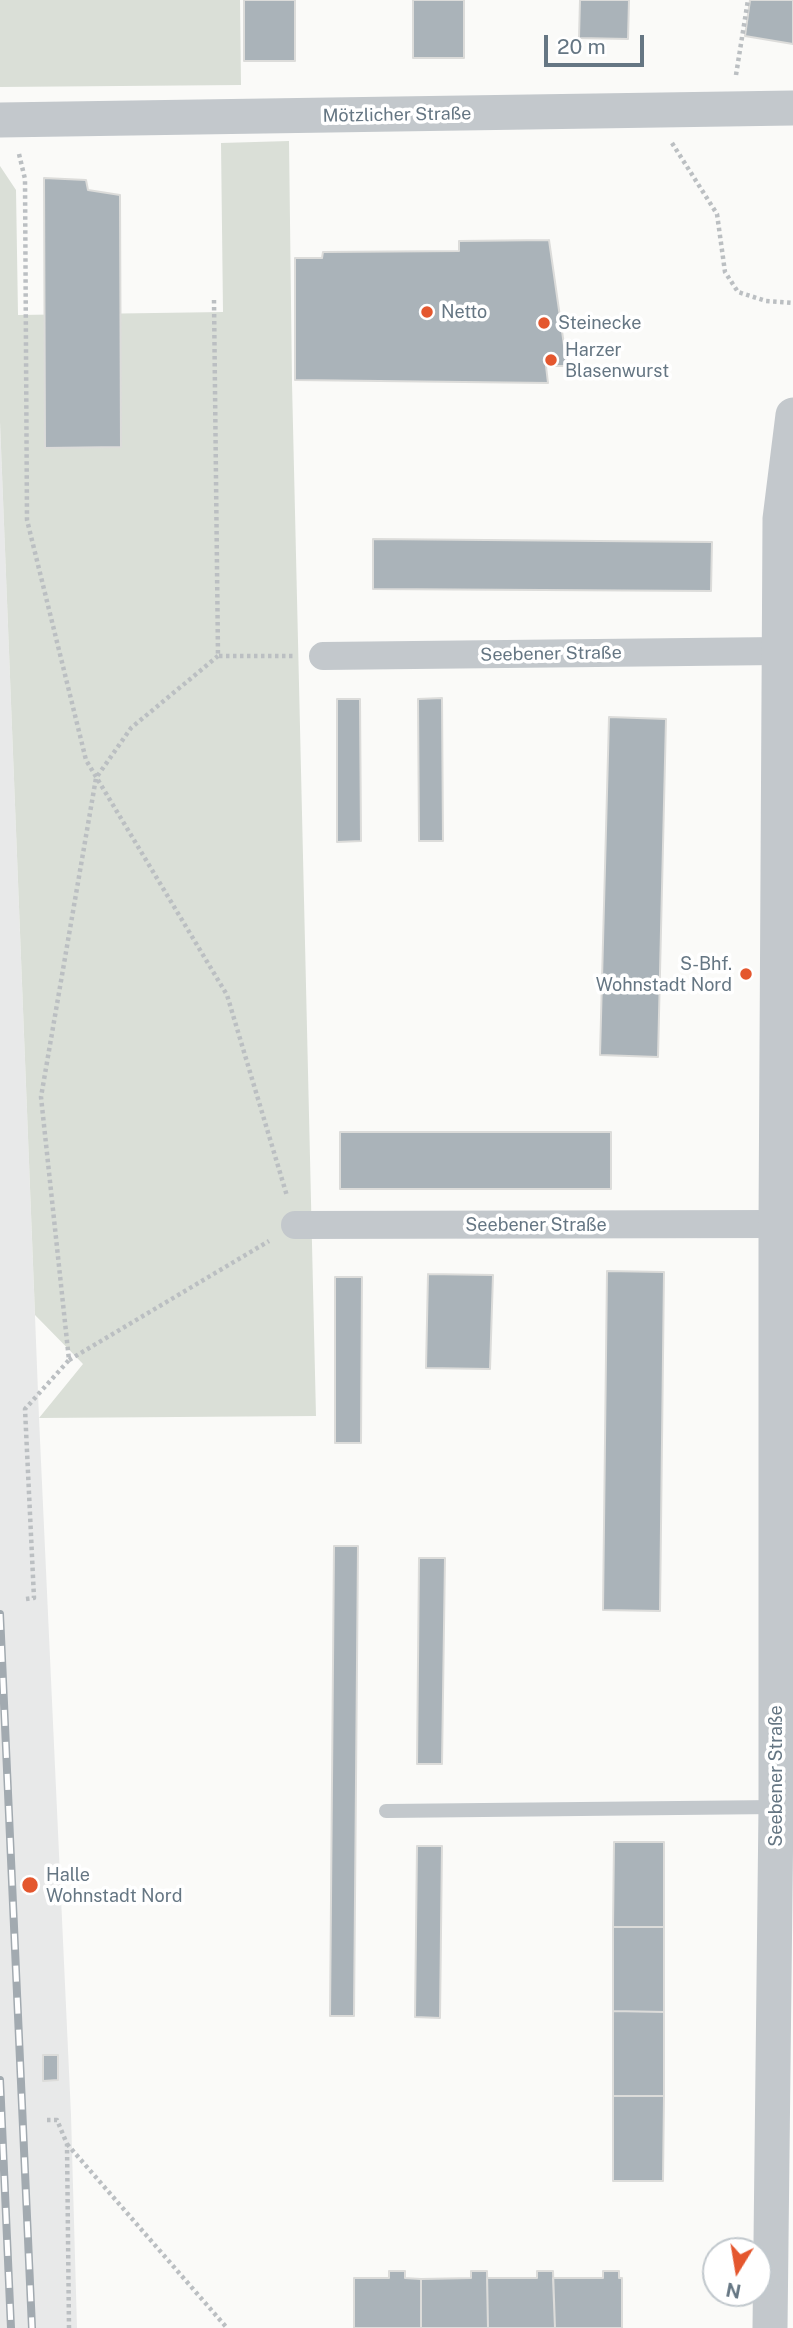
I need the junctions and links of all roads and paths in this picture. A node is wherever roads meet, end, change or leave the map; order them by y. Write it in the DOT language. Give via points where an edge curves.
graph roads {
  1 [pos="748,0"];
  2 [pos="736,76"];
  3 [pos="793,108"];
  4 [pos="667,111"];
  5 [pos="5,119"];
  6 [pos="214,300"];
  7 [pos="793,303"];
  8 [pos="793,415"];
  9 [pos="779,651"];
  10 [pos="218,656"];
  11 [pos="324,656"];
  12 [pos="96,778"];
  13 [pos="776,1224"];
  14 [pos="295,1225"];
  15 [pos="784,1339"];
  16 [pos="69,1360"];
  17 [pos="26,1599"];
  18 [pos="776,1807"];
  19 [pos="386,1811"];
  20 [pos="783,2002"];
  21 [pos="47,2120"];
  22 [pos="67,2144"];
  23 [pos="69,2328"];
  24 [pos="227,2328"];
  25 [pos="770,2328"];
  1 -- 2 [label="path"];
  3 -- 4 [label="street, Mötzlicher Straße"];
  4 -- 5 [label="street, Mötzlicher Straße"];
  4 -- 7 [label="path" via="671,141 718,214 725,272 731,282 738,292"];
  5 -- 12 [label="path" via="25,179 27,520 86,760"];
  6 -- 10 [label="path"];
  8 -- 9 [label="street, Seebener Straße" via="780,519"];
  9 -- 11 [label="street, Seebener Straße"];
  9 -- 13 [label="street, Seebener Straße"];
  10 -- 11 [label="path"];
  10 -- 12 [label="path" via="131,728"];
  12 -- 14 [label="path" via="227,995"];
  12 -- 16 [label="path" via="41,1097"];
  13 -- 14 [label="street, Seebener Straße"];
  13 -- 15 [label="street, Seebener Straße"];
  14 -- 16 [label="path"];
  15 -- 18 [label="street, Seebener Straße"];
  16 -- 17 [label="path" via="25,1409 34,1598"];
  18 -- 19 [label="lane"];
  18 -- 20 [label="street, Seebener Straße"];
  20 -- 25 [label="street, Seebener Straße"];
  21 -- 22 [label="path" via="57,2120"];
  22 -- 23 [label="path"];
  22 -- 24 [label="path"];
}
